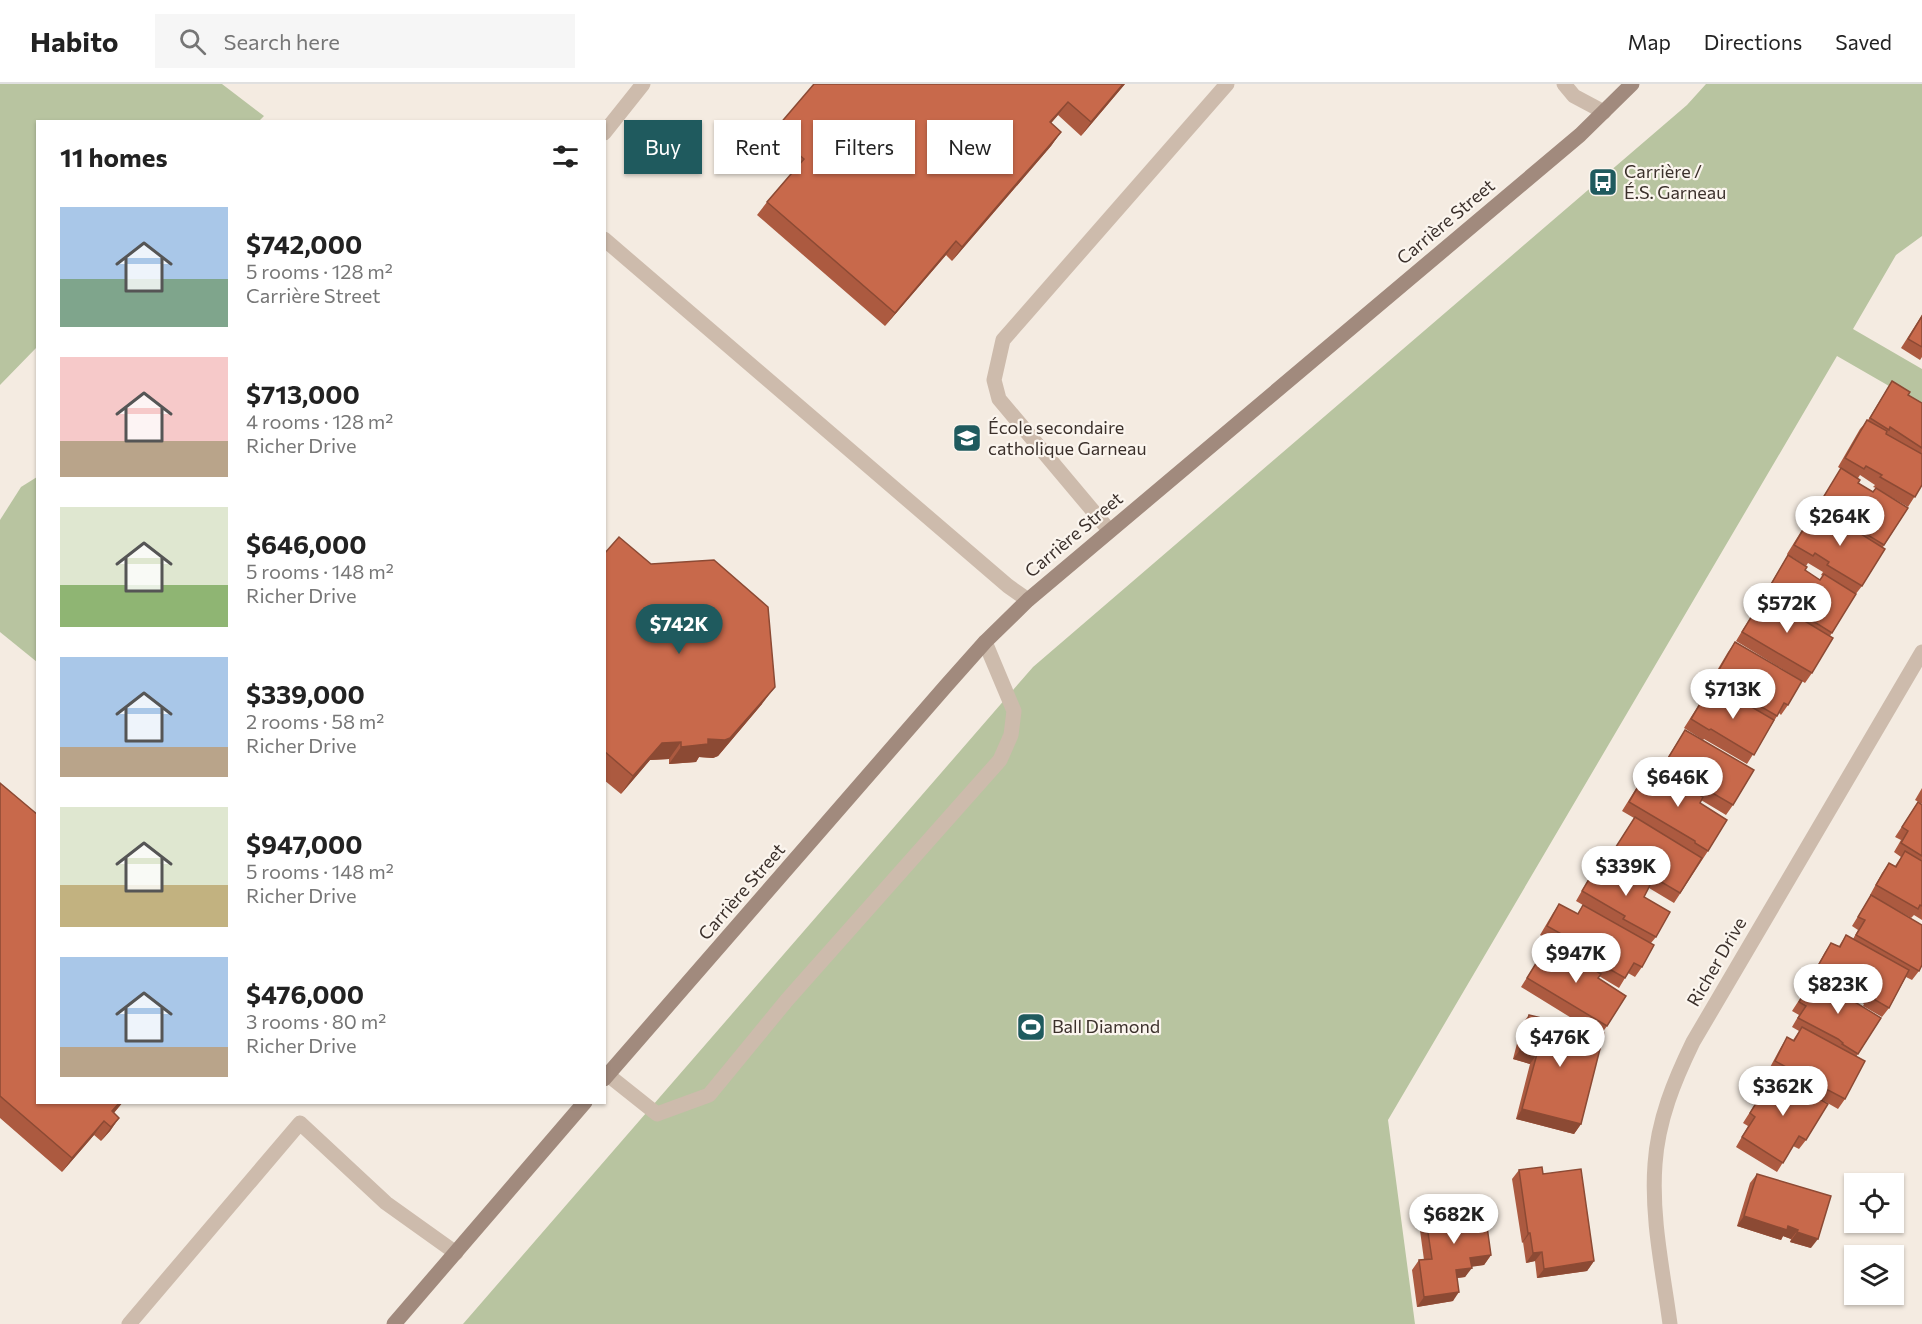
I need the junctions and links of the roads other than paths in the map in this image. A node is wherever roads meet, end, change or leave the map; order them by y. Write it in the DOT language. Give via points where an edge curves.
graph roads {
  1 [pos="644,84"];
  2 [pos="1227,84"];
  3 [pos="1564,84"];
  4 [pos="1632,84"];
  5 [pos="1604,112"];
  6 [pos="606,131"];
  7 [pos="606,241"];
  8 [pos="1109,530"];
  9 [pos="1028,600"];
  10 [pos="986,642"];
  11 [pos="1922,652"];
  12 [pos="606,1077"];
  13 [pos="583,1104"];
  14 [pos="456,1253"];
  15 [pos="129,1324"];
  16 [pos="394,1324"];
  17 [pos="1670,1324"];
  1 -- 6 [label="street"];
  2 -- 8 [label="street" via="1003,340 994,380 999,399"];
  3 -- 5 [label="street" via="1574,96"];
  4 -- 5 [label="street, Carrière Street"];
  5 -- 8 [label="street, Carrière Street"];
  7 -- 9 [label="street"];
  8 -- 9 [label="street, Carrière Street"];
  9 -- 10 [label="street, Carrière Street"];
  10 -- 12 [label="street, Carrière Street"];
  10 -- 12 [label="street" via="1014,711 1011,735 1000,760 787,1000 709,1095 657,1114"];
  11 -- 17 [label="street, Richer Drive" via="1693,1042 1674,1081 1661,1124 1654,1192"];
  13 -- 14 [label="street"];
  14 -- 15 [label="street" via="386,1203 300,1123"];
  14 -- 16 [label="street"];
}
